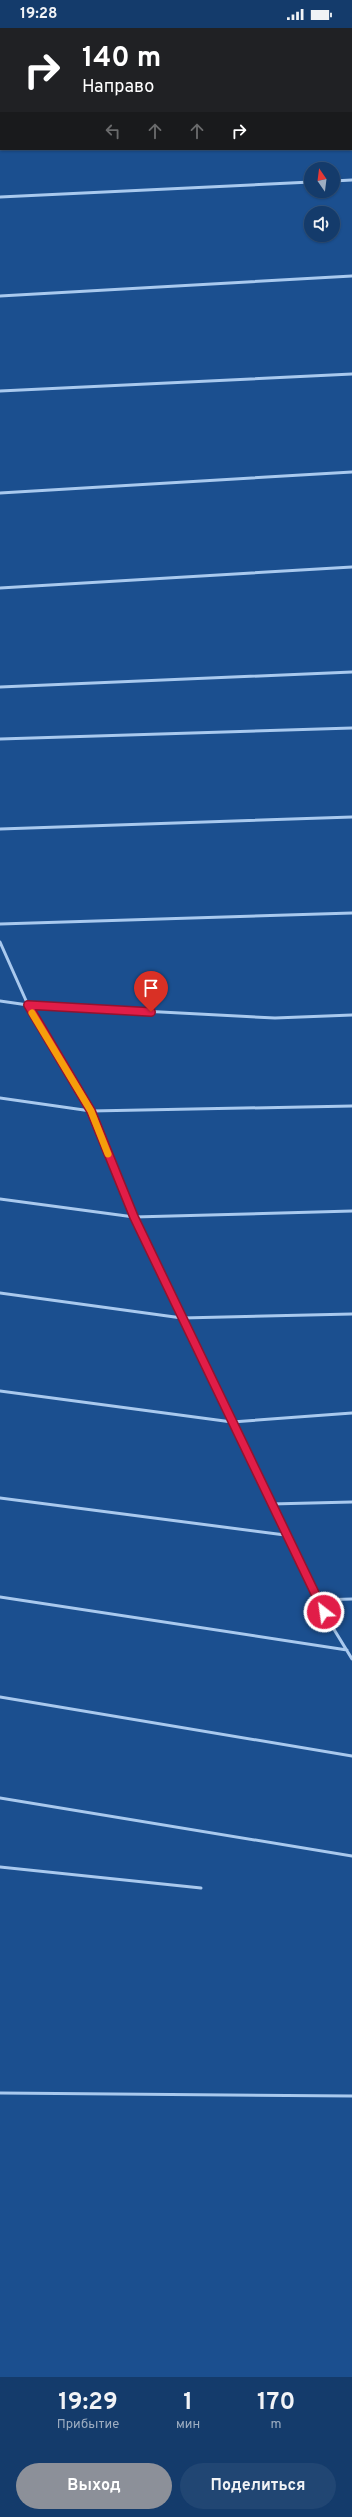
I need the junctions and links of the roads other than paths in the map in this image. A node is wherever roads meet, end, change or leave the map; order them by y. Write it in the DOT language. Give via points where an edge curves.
graph roads {
  1 [pos="352,180"];
  2 [pos="340,181"];
  3 [pos="304,182"];
  4 [pos="0,197"];
  5 [pos="352,276"];
  6 [pos="0,296"];
  7 [pos="352,374"];
  8 [pos="0,390"];
  9 [pos="352,472"];
  10 [pos="0,493"];
  11 [pos="352,567"];
  12 [pos="0,588"];
  13 [pos="352,672"];
  14 [pos="0,687"];
  15 [pos="352,728"];
  16 [pos="0,739"];
  17 [pos="352,816"];
  18 [pos="0,829"];
  19 [pos="352,913"];
  20 [pos="0,924"];
  21 [pos="0,942"];
  22 [pos="0,1001"];
  23 [pos="28,1005"];
  24 [pos="352,1015"];
  25 [pos="0,1098"];
  26 [pos="352,1106"];
  27 [pos="91,1111"];
  28 [pos="0,1199"];
  29 [pos="352,1211"];
  30 [pos="134,1217"];
  31 [pos="0,1293"];
  32 [pos="352,1314"];
  33 [pos="182,1318"];
  34 [pos="0,1391"];
  35 [pos="352,1413"];
  36 [pos="232,1422"];
  37 [pos="0,1498"];
  38 [pos="352,1502"];
  39 [pos="271,1504"];
  40 [pos="285,1535"];
  41 [pos="0,1597"];
  42 [pos="352,1599"];
  43 [pos="316,1600"];
  44 [pos="346,1650"];
  45 [pos="352,1659"];
  46 [pos="0,1697"];
  47 [pos="352,1756"];
  48 [pos="0,1798"];
  49 [pos="352,1856"];
  50 [pos="0,1866"];
  51 [pos="201,1888"];
  52 [pos="0,2093"];
  53 [pos="352,2096"];
  1 -- 2 [label="lane"];
  3 -- 4 [label="lane"];
  5 -- 6 [label="lane"];
  7 -- 8 [label="lane"];
  9 -- 10 [label="lane"];
  11 -- 12 [label="lane"];
  13 -- 14 [label="lane"];
  15 -- 16 [label="lane"];
  17 -- 18 [label="lane"];
  19 -- 20 [label="lane"];
  21 -- 23 [label="lane"];
  22 -- 23 [label="lane"];
  23 -- 24 [label="lane" via="275,1018"];
  23 -- 27 [label="lane"];
  25 -- 27 [label="lane"];
  26 -- 27 [label="lane"];
  27 -- 30 [label="lane"];
  28 -- 30 [label="lane"];
  29 -- 30 [label="lane"];
  30 -- 33 [label="lane"];
  31 -- 33 [label="lane"];
  32 -- 33 [label="lane"];
  33 -- 36 [label="lane"];
  34 -- 36 [label="lane"];
  35 -- 36 [label="lane"];
  36 -- 39 [label="lane"];
  37 -- 40 [label="lane"];
  38 -- 39 [label="lane"];
  39 -- 40 [label="lane"];
  40 -- 43 [label="lane"];
  41 -- 44 [label="lane"];
  42 -- 43 [label="lane"];
  43 -- 44 [label="lane"];
  44 -- 45 [label="lane"];
  46 -- 47 [label="lane"];
  48 -- 49 [label="lane"];
  50 -- 51 [label="lane"];
  52 -- 53 [label="lane"];
}
